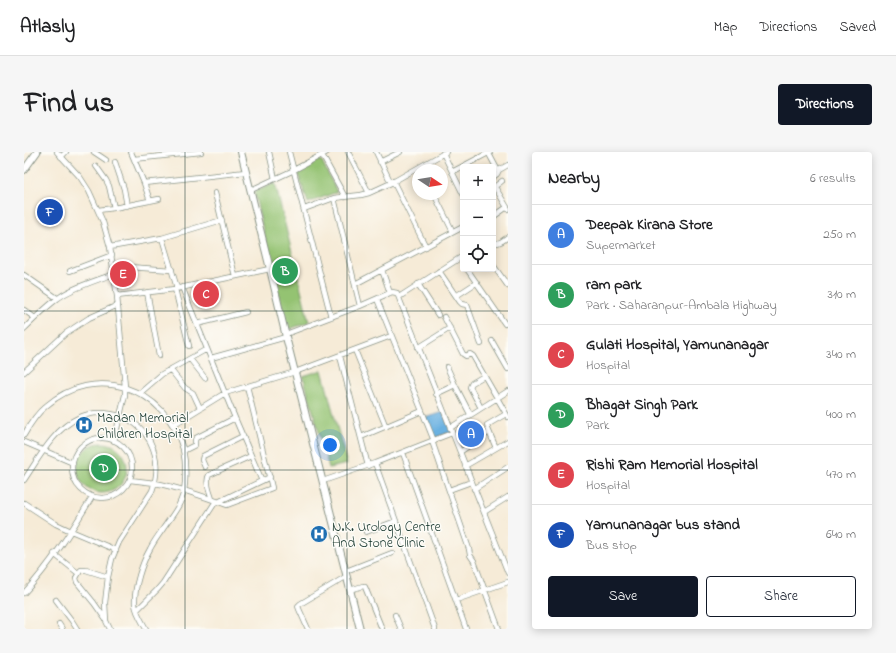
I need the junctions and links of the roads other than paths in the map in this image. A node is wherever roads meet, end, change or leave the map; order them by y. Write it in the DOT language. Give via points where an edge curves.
graph roads {
  1 [pos="32,152"];
  2 [pos="37,152"];
  3 [pos="56,152"];
  4 [pos="66,152"];
  5 [pos="94,152"];
  6 [pos="131,152"];
  7 [pos="201,152"];
  8 [pos="240,152"];
  9 [pos="269,152"];
  10 [pos="289,152"];
  11 [pos="348,152"];
  12 [pos="376,152"];
  13 [pos="400,152"];
  14 [pos="433,152"];
  15 [pos="489,152"];
  16 [pos="183,153"];
  17 [pos="325,153"];
  18 [pos="445,153"];
  19 [pos="61,157"];
  20 [pos="436,157"];
  21 [pos="134,159"];
  22 [pos="106,160"];
  23 [pos="115,162"];
  24 [pos="380,162"];
  25 [pos="24,163"];
  26 [pos="427,164"];
  27 [pos="508,165"];
  28 [pos="96,166"];
  29 [pos="24,170"];
  30 [pos="294,170"];
  31 [pos="499,170"];
  32 [pos="246,172"];
  33 [pos="452,172"];
  34 [pos="412,173"];
  35 [pos="496,175"];
  36 [pos="275,179"];
  37 [pos="502,181"];
  38 [pos="392,182"];
  39 [pos="144,183"];
  40 [pos="496,186"];
  41 [pos="460,187"];
  42 [pos="251,190"];
  43 [pos="496,190"];
  44 [pos="369,192"];
  45 [pos="215,193"];
  46 [pos="345,197"];
  47 [pos="334,198"];
  48 [pos="159,199"];
  49 [pos="437,200"];
  50 [pos="150,201"];
  51 [pos="127,206"];
  52 [pos="114,208"];
  53 [pos="508,208"];
  54 [pos="304,209"];
  55 [pos="98,210"];
  56 [pos="496,215"];
  57 [pos="222,220"];
  58 [pos="460,228"];
  59 [pos="453,232"];
  60 [pos="162,238"];
  61 [pos="507,239"];
  62 [pos="496,243"];
  63 [pos="110,247"];
  64 [pos="426,247"];
  65 [pos="112,255"];
  66 [pos="460,258"];
  67 [pos="114,266"];
  68 [pos="270,269"];
  69 [pos="496,269"];
  70 [pos="172,270"];
  71 [pos="382,270"];
  72 [pos="70,271"];
  73 [pos="439,271"];
  74 [pos="469,272"];
  75 [pos="114,274"];
  76 [pos="24,275"];
  77 [pos="235,276"];
  78 [pos="476,283"];
  79 [pos="355,284"];
  80 [pos="418,284"];
  81 [pos="508,286"];
  82 [pos="178,288"];
  83 [pos="147,292"];
  84 [pos="390,293"];
  85 [pos="117,296"];
  86 [pos="456,296"];
  87 [pos="399,297"];
  88 [pos="57,298"];
  89 [pos="377,300"];
  90 [pos="118,304"];
  91 [pos="360,306"];
  92 [pos="24,310"];
  93 [pos="246,312"];
  94 [pos="438,315"];
  95 [pos="331,317"];
  96 [pos="444,317"];
  97 [pos="35,318"];
  98 [pos="197,324"];
  99 [pos="505,324"];
  100 [pos="450,328"];
  101 [pos="24,329"];
  102 [pos="286,335"];
  103 [pos="391,336"];
  104 [pos="492,341"];
  105 [pos="481,344"];
  106 [pos="189,346"];
  107 [pos="418,348"];
  108 [pos="207,349"];
  109 [pos="355,350"];
  110 [pos="159,356"];
  111 [pos="340,356"];
  112 [pos="211,358"];
  113 [pos="190,359"];
  114 [pos="447,366"];
  115 [pos="170,369"];
  116 [pos="508,369"];
  117 [pos="24,372"];
  118 [pos="295,372"];
  119 [pos="484,376"];
  120 [pos="205,378"];
  121 [pos="455,385"];
  122 [pos="247,386"];
  123 [pos="125,387"];
  124 [pos="508,391"];
  125 [pos="140,393"];
  126 [pos="225,393"];
  127 [pos="436,394"];
  128 [pos="498,398"];
  129 [pos="200,408"];
  130 [pos="481,408"];
  131 [pos="422,411"];
  132 [pos="470,414"];
  133 [pos="507,415"];
  134 [pos="120,416"];
  135 [pos="235,418"];
  136 [pos="173,425"];
  137 [pos="386,427"];
  138 [pos="450,428"];
  139 [pos="489,432"];
  140 [pos="452,433"];
  141 [pos="24,435"];
  142 [pos="242,436"];
  143 [pos="361,437"];
  144 [pos="114,441"];
  145 [pos="433,441"];
  146 [pos="508,441"];
  147 [pos="24,442"];
  148 [pos="496,448"];
  149 [pos="44,450"];
  150 [pos="183,451"];
  151 [pos="460,452"];
  152 [pos="403,453"];
  153 [pos="251,456"];
  154 [pos="73,463"];
  155 [pos="376,463"];
  156 [pos="368,466"];
  157 [pos="465,466"];
  158 [pos="205,467"];
  159 [pos="508,467"];
  160 [pos="270,477"];
  161 [pos="24,480"];
  162 [pos="130,480"];
  163 [pos="262,480"];
  164 [pos="323,481"];
  165 [pos="471,482"];
  166 [pos="155,483"];
  167 [pos="474,489"];
  168 [pos="184,490"];
  169 [pos="449,490"];
  170 [pos="92,497"];
  171 [pos="508,497"];
  172 [pos="215,501"];
  173 [pos="24,503"];
  174 [pos="484,512"];
  175 [pos="396,521"];
  176 [pos="71,531"];
  177 [pos="366,532"];
  178 [pos="116,550"];
  179 [pos="392,553"];
  180 [pos="54,554"];
  181 [pos="508,572"];
  182 [pos="78,573"];
  183 [pos="347,574"];
  184 [pos="108,577"];
  185 [pos="508,582"];
  186 [pos="350,590"];
  187 [pos="485,590"];
  188 [pos="24,592"];
  189 [pos="56,600"];
  190 [pos="456,600"];
  191 [pos="137,610"];
  192 [pos="395,616"];
  193 [pos="106,620"];
  194 [pos="59,624"];
  195 [pos="62,629"];
  196 [pos="77,629"];
  197 [pos="110,629"];
  198 [pos="146,629"];
  199 [pos="308,629"];
  200 [pos="360,629"];
  201 [pos="382,629"];
  202 [pos="401,629"];
  203 [pos="435,629"];
  204 [pos="466,629"];
  205 [pos="499,629"];
  1 -- 25 [label="main road"];
  2 -- 29 [label="main road"];
  3 -- 19 [label="street"];
  4 -- 19 [label="street"];
  5 -- 22 [label="street"];
  6 -- 21 [label="street"];
  7 -- 16 [label="street"];
  8 -- 32 [label="main road"];
  9 -- 36 [label="street"];
  10 -- 30 [label="street"];
  11 -- 44 [label="street"];
  12 -- 24 [label="street"];
  13 -- 24 [label="street"];
  14 -- 20 [label="street"];
  15 -- 31 [label="street"];
  15 -- 33 [label="street"];
  16 -- 21 [label="street"];
  17 -- 30 [label="street"];
  17 -- 46 [label="street"];
  18 -- 20 [label="street"];
  18 -- 33 [label="street"];
  19 -- 55 [label="street" via="84,184"];
  20 -- 26 [label="street"];
  21 -- 39 [label="street"];
  23 -- 51 [label="street"];
  24 -- 38 [label="street"];
  27 -- 31 [label="street"];
  28 -- 52 [label="street" via="109,186"];
  30 -- 36 [label="street"];
  30 -- 54 [label="street"];
  31 -- 35 [label="street"];
  32 -- 39 [label="street"];
  32 -- 42 [label="main road"];
  33 -- 41 [label="street"];
  34 -- 38 [label="street"];
  36 -- 42 [label="street"];
  37 -- 40 [label="street"];
  38 -- 44 [label="street"];
  38 -- 64 [label="street"];
  39 -- 50 [label="street"];
  42 -- 68 [label="main road"];
  43 -- 53 [label="street"];
  44 -- 46 [label="street"];
  45 -- 57 [label="street"];
  46 -- 47 [label="street"];
  47 -- 54 [label="street"];
  47 -- 79 [label="street"];
  48 -- 50 [label="street"];
  49 -- 59 [label="street"];
  50 -- 51 [label="street"];
  51 -- 52 [label="street"];
  52 -- 55 [label="street"];
  53 -- 56 [label="street"];
  54 -- 95 [label="street"];
  55 -- 63 [label="street"];
  57 -- 60 [label="street"];
  57 -- 77 [label="street"];
  58 -- 59 [label="street"];
  59 -- 64 [label="street"];
  60 -- 63 [label="street"];
  60 -- 70 [label="street"];
  61 -- 62 [label="street"];
  63 -- 65 [label="street"];
  64 -- 71 [label="street"];
  65 -- 67 [label="street"];
  65 -- 72 [label="street"];
  66 -- 73 [label="street"];
  67 -- 70 [label="street"];
  67 -- 75 [label="street"];
  68 -- 77 [label="street"];
  68 -- 102 [label="main road"];
  69 -- 81 [label="street"];
  70 -- 82 [label="street"];
  71 -- 79 [label="street"];
  71 -- 84 [label="street"];
  73 -- 80 [label="street"];
  73 -- 86 [label="street"];
  74 -- 78 [label="street"];
  75 -- 85 [label="street"];
  75 -- 88 [label="street"];
  76 -- 88 [label="street"];
  77 -- 82 [label="street"];
  78 -- 86 [label="street"];
  78 -- 99 [label="street"];
  79 -- 91 [label="street"];
  80 -- 87 [label="street"];
  80 -- 94 [label="street"];
  82 -- 83 [label="street"];
  82 -- 98 [label="street"];
  82 -- 106 [label="street"];
  83 -- 85 [label="street"];
  83 -- 110 [label="street"];
  84 -- 87 [label="street" via="396,292"];
  84 -- 89 [label="street"];
  85 -- 90 [label="street"];
  86 -- 105 [label="street" via="461,304 467,305"];
  87 -- 107 [label="street"];
  88 -- 97 [label="street"];
  89 -- 91 [label="street"];
  89 -- 103 [label="street"];
  90 -- 117 [label="street" via="66,333"];
  90 -- 123 [label="street"];
  91 -- 95 [label="street"];
  92 -- 97 [label="street"];
  93 -- 98 [label="street"];
  95 -- 102 [label="street"];
  96 -- 100 [label="street"];
  97 -- 101 [label="street"];
  98 -- 108 [label="street"];
  100 -- 107 [label="street"];
  100 -- 119 [label="street" via="463,354 472,354"];
  102 -- 112 [label="street"];
  102 -- 118 [label="main road"];
  103 -- 109 [label="street"];
  103 -- 131 [label="street"];
  104 -- 116 [label="street"];
  107 -- 127 [label="street"];
  108 -- 112 [label="street"];
  108 -- 113 [label="street"];
  109 -- 111 [label="street"];
  109 -- 137 [label="street"];
  111 -- 118 [label="street"];
  111 -- 143 [label="street"];
  112 -- 126 [label="street"];
  113 -- 115 [label="street"];
  113 -- 120 [label="street"];
  114 -- 121 [label="street"];
  115 -- 125 [label="street" via="158,376"];
  115 -- 129 [label="street" via="185,388 193,393"];
  118 -- 122 [label="street"];
  118 -- 164 [label="main road"];
  119 -- 128 [label="street"];
  119 -- 130 [label="street" via="470,387"];
  121 -- 127 [label="street"];
  121 -- 132 [label="street"];
  122 -- 126 [label="street"];
  122 -- 160 [label="street"];
  123 -- 125 [label="street"];
  123 -- 134 [label="street"];
  123 -- 141 [label="street" via="91,385 68,391 41,410"];
  124 -- 128 [label="street"];
  125 -- 136 [label="street" via="160,408"];
  126 -- 129 [label="street"];
  126 -- 135 [label="street"];
  127 -- 138 [label="street"];
  128 -- 130 [label="street"];
  128 -- 133 [label="street"];
  129 -- 136 [label="street"];
  130 -- 132 [label="street"];
  131 -- 137 [label="street"];
  131 -- 145 [label="street"];
  132 -- 138 [label="street"];
  133 -- 139 [label="street" via="487,425"];
  134 -- 144 [label="street"];
  134 -- 149 [label="street" via="98,413 79,417 58,432"];
  134 -- 166 [label="street" via="140,427 148,438 155,459"];
  135 -- 142 [label="street"];
  135 -- 150 [label="street" via="196,438 194,445"];
  136 -- 150 [label="street"];
  137 -- 143 [label="street"];
  138 -- 140 [label="street"];
  139 -- 148 [label="street"];
  139 -- 151 [label="street"];
  140 -- 145 [label="street"];
  140 -- 151 [label="street"];
  142 -- 153 [label="street"];
  142 -- 158 [label="street" via="203,456"];
  143 -- 156 [label="street"];
  144 -- 154 [label="street" via="96,439 88,442 81,448"];
  144 -- 162 [label="street" via="128,453 132,470"];
  145 -- 152 [label="street"];
  145 -- 169 [label="street"];
  146 -- 148 [label="street"];
  147 -- 149 [label="street"];
  148 -- 157 [label="street"];
  149 -- 154 [label="street"];
  149 -- 161 [label="street"];
  150 -- 168 [label="street"];
  151 -- 157 [label="street"];
  152 -- 155 [label="street"];
  152 -- 190 [label="street"];
  153 -- 163 [label="street"];
  153 -- 172 [label="street" via="208,476 207,481"];
  154 -- 170 [label="street" via="75,480 79,487"];
  155 -- 156 [label="street"];
  155 -- 175 [label="street"];
  156 -- 164 [label="street"];
  157 -- 165 [label="street"];
  159 -- 167 [label="street"];
  160 -- 163 [label="street"];
  160 -- 172 [label="street" via="272,488 227,505"];
  162 -- 166 [label="street"];
  162 -- 170 [label="street" via="118,493 110,497"];
  163 -- 172 [label="street"];
  164 -- 183 [label="main road"];
  165 -- 167 [label="street"];
  165 -- 169 [label="street"];
  166 -- 168 [label="street"];
  166 -- 178 [label="street"];
  167 -- 174 [label="street"];
  168 -- 172 [label="street"];
  168 -- 191 [label="street" via="180,504 146,557 136,591"];
  169 -- 187 [label="street" via="469,553"];
  170 -- 176 [label="street"];
  171 -- 174 [label="street"];
  172 -- 191 [label="street" via="163,582"];
  173 -- 176 [label="street"];
  174 -- 181 [label="street"];
  175 -- 177 [label="street"];
  175 -- 203 [label="street"];
  176 -- 178 [label="street"];
  176 -- 180 [label="street"];
  178 -- 184 [label="street"];
  179 -- 183 [label="street"];
  180 -- 182 [label="street"];
  180 -- 188 [label="street"];
  182 -- 184 [label="street" via="84,570"];
  182 -- 193 [label="street" via="76,581"];
  183 -- 186 [label="main road"];
  183 -- 199 [label="street" via="298,606"];
  184 -- 193 [label="street"];
  185 -- 187 [label="street"];
  186 -- 200 [label="main road"];
  186 -- 201 [label="street" via="363,586 366,588"];
  187 -- 190 [label="street"];
  187 -- 205 [label="street"];
  189 -- 196 [label="street"];
  190 -- 204 [label="street"];
  191 -- 198 [label="street"];
  192 -- 202 [label="street"];
  193 -- 197 [label="street"];
  194 -- 195 [label="street"];
}
